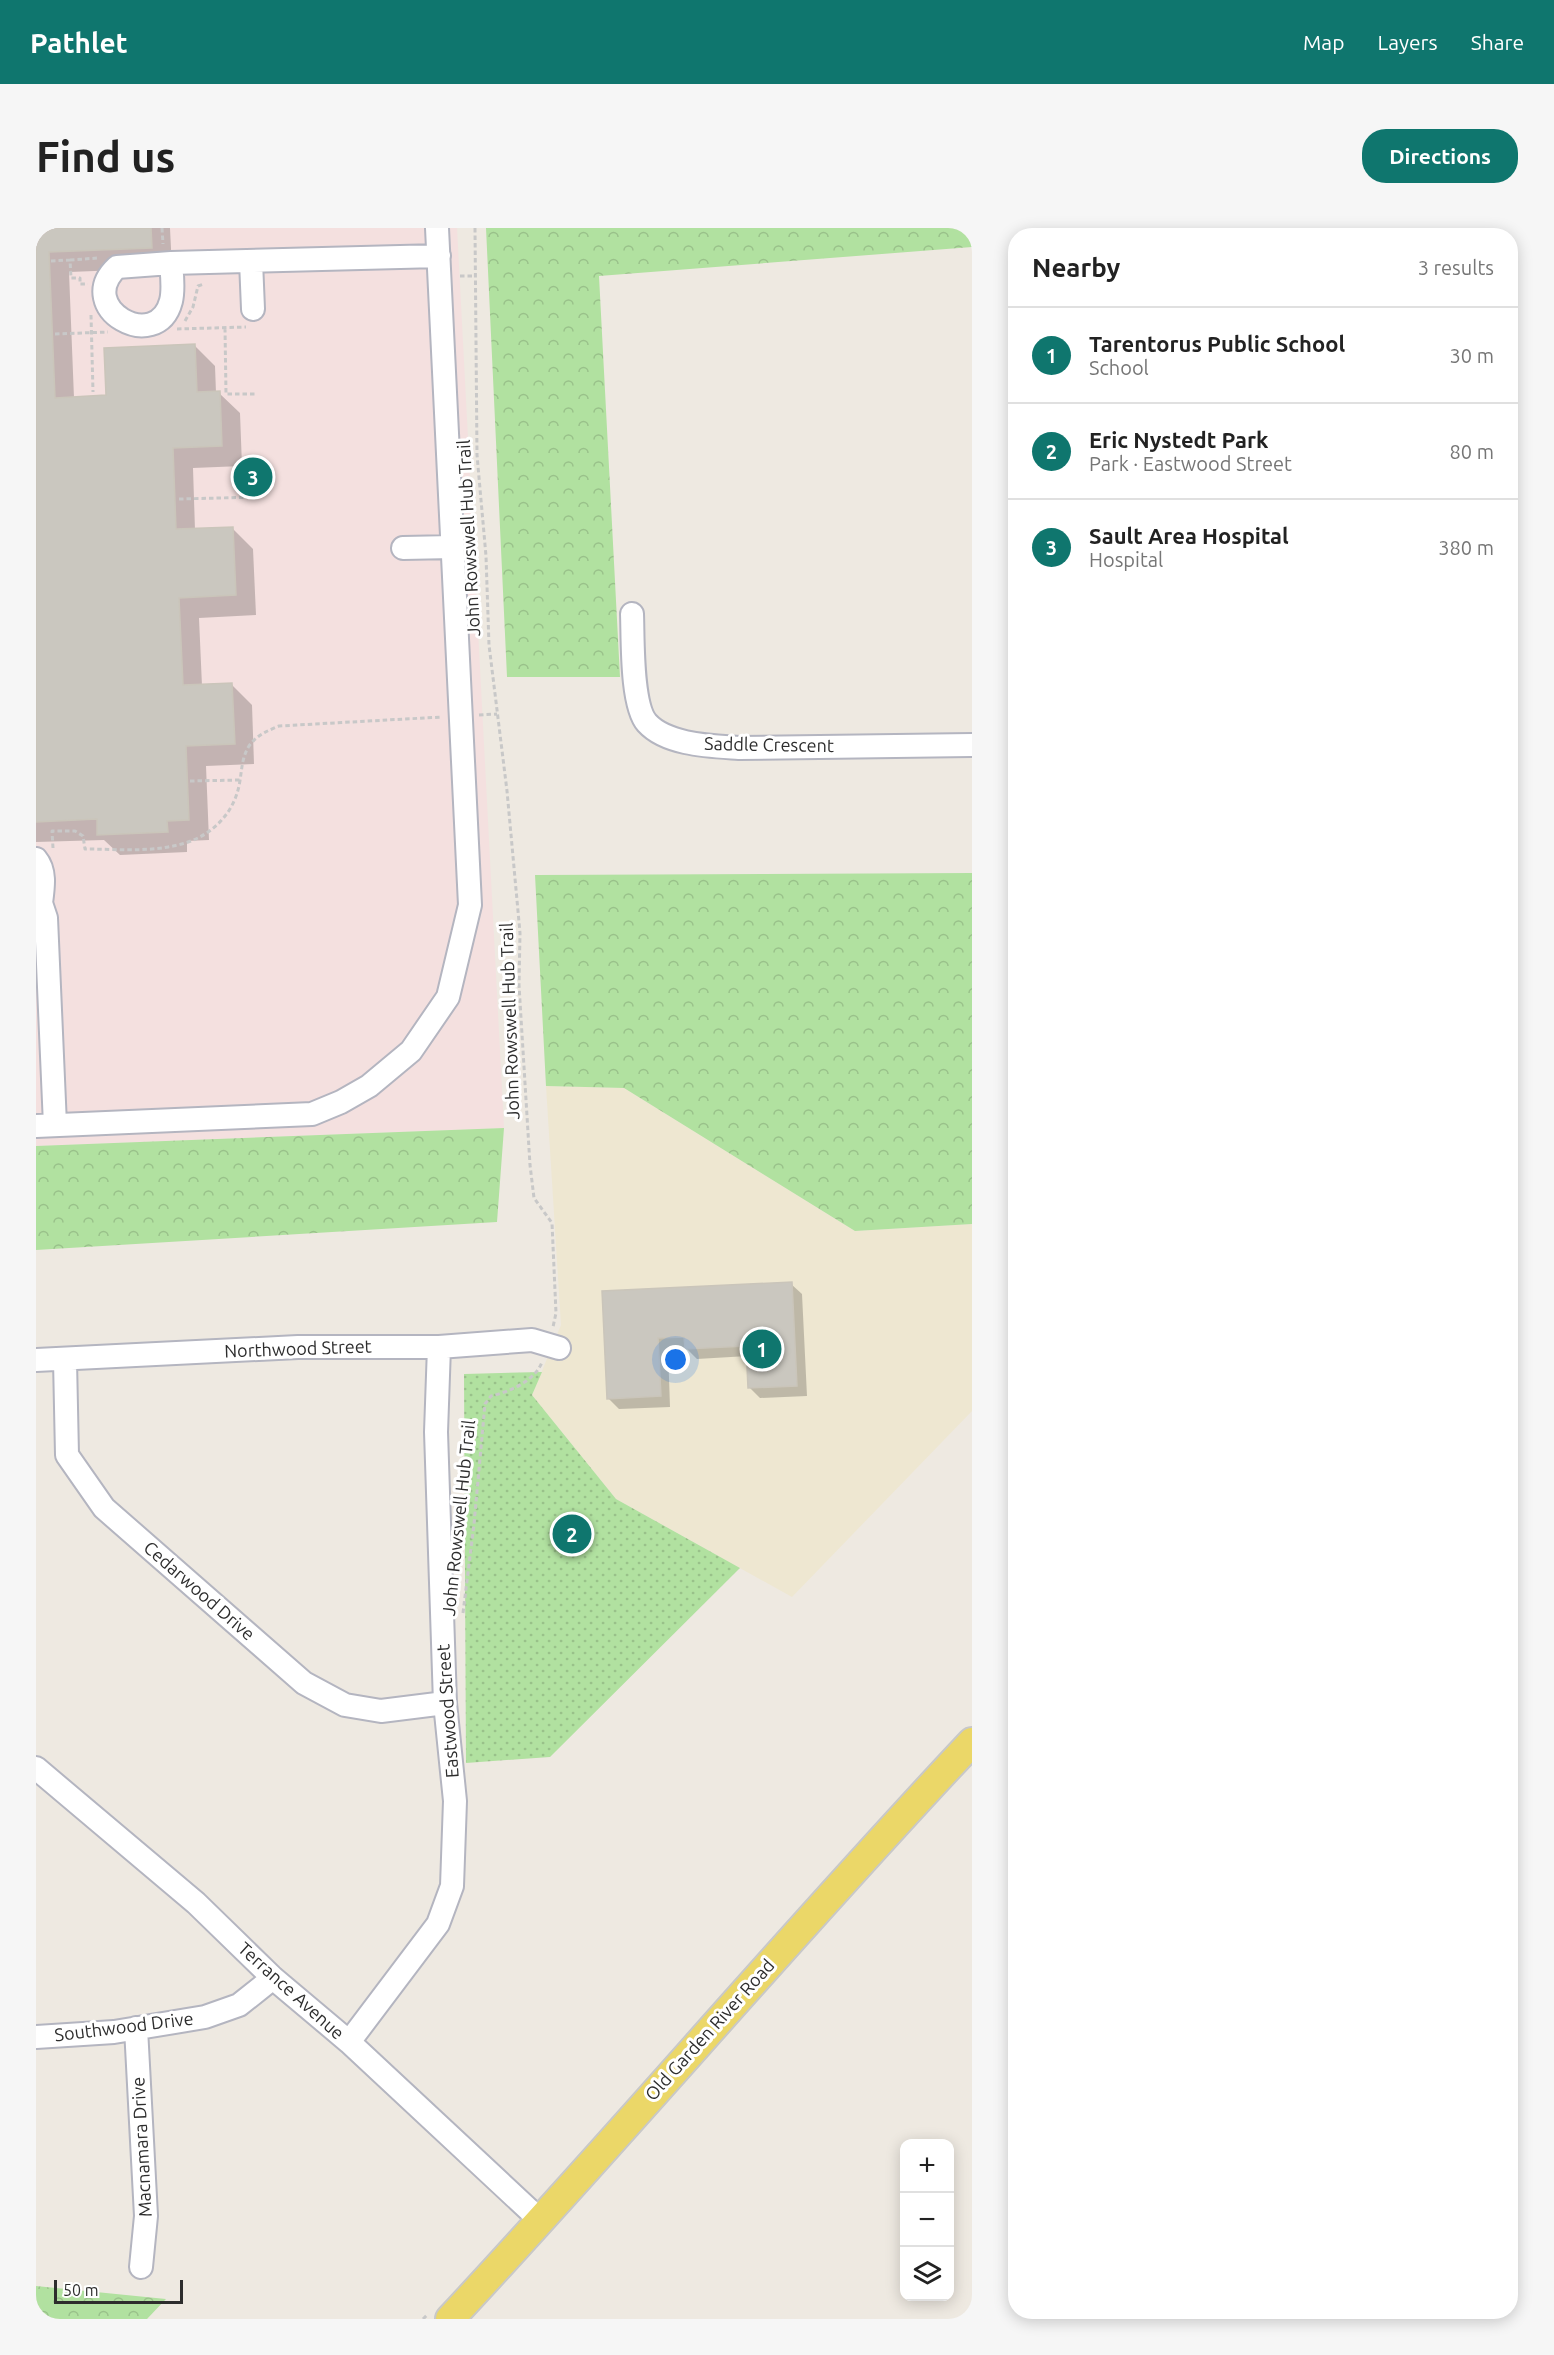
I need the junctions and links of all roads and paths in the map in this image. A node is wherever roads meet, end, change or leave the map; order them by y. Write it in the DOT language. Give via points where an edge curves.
graph roads {
  1 [pos="437,228"];
  2 [pos="475,228"];
  3 [pos="51,261"];
  4 [pos="251,261"];
  5 [pos="171,263"];
  6 [pos="439,266"];
  7 [pos="476,276"];
  8 [pos="212,283"];
  9 [pos="90,293"];
  10 [pos="253,309"];
  11 [pos="90,313"];
  12 [pos="225,328"];
  13 [pos="177,329"];
  14 [pos="93,392"];
  15 [pos="256,394"];
  16 [pos="259,497"];
  17 [pos="179,499"];
  18 [pos="453,547"];
  19 [pos="403,548"];
  20 [pos="632,614"];
  21 [pos="460,716"];
  22 [pos="972,745"];
  23 [pos="240,780"];
  24 [pos="190,781"];
  25 [pos="38,862"];
  26 [pos="39,901"];
  27 [pos="45,1126"];
  28 [pos="439,1347"];
  29 [pos="554,1347"];
  30 [pos="36,1360"];
  31 [pos="65,1360"];
  32 [pos="462,1620"];
  33 [pos="445,1703"];
  34 [pos="972,1742"];
  35 [pos="36,1768"];
  36 [pos="273,1978"];
  37 [pos="136,2028"];
  38 [pos="36,2037"];
  39 [pos="348,2042"];
  40 [pos="541,2221"];
  41 [pos="141,2266"];
  42 [pos="450,2319"];
  1 -- 6 [label="street"];
  2 -- 7 [label="path, John Rowswell Hub Trail"];
  3 -- 9 [label="path" via="70,260 71,278 80,278 80,284 90,284"];
  4 -- 5 [label="street"];
  4 -- 6 [label="street"];
  4 -- 10 [label="street"];
  6 -- 7 [label="path"];
  6 -- 18 [label="street"];
  7 -- 29 [label="path, John Rowswell Hub Trail" via="477,455 489,645 520,933 519,985 530,1166 534,1198 552,1223"];
  8 -- 13 [label="path" via="198,286 193,307"];
  11 -- 14 [label="path"];
  12 -- 15 [label="path" via="226,394"];
  16 -- 17 [label="path"];
  18 -- 19 [label="street"];
  18 -- 21 [label="street"];
  20 -- 22 [label="street, Saddle Crescent" via="636,693 646,722 669,737 703,746 739,748"];
  21 -- 23 [label="path" via="279,726 260,735 249,746"];
  21 -- 27 [label="street" via="470,905 448,997 411,1051 369,1086 312,1114"];
  23 -- 24 [label="path"];
  23 -- 25 [label="path" via="227,814 208,833 185,843 158,849 85,849 83,836 75,831 52,831 53,864"];
  25 -- 26 [label="street" via="44,887"];
  26 -- 27 [label="street" via="45,910 46,927"];
  28 -- 29 [label="street, Northwood Street" via="532,1340"];
  28 -- 31 [label="street, Northwood Street" via="298,1347"];
  28 -- 33 [label="street, Eastwood Street" via="436,1432"];
  29 -- 32 [label="path, John Rowswell Hub Trail" via="523,1383 490,1396 485,1404"];
  30 -- 31 [label="street, Northwood Street"];
  31 -- 33 [label="street, Cedarwood Drive" via="67,1455 104,1508 304,1683 345,1705 381,1711"];
  33 -- 39 [label="street, Eastwood Street" via="455,1801 452,1886 438,1924"];
  34 -- 40 [label="main road, Old Garden River Road" via="862,1859"];
  35 -- 36 [label="street, Terrance Avenue" via="196,1903"];
  36 -- 37 [label="street, Southwood Drive" via="239,2005 205,2017"];
  36 -- 39 [label="street, Terrance Avenue"];
  37 -- 38 [label="street, Southwood Drive"];
  37 -- 41 [label="street, Macnamara Drive" via="146,2216"];
  39 -- 40 [label="street, Terrance Avenue"];
  40 -- 42 [label="main road, Old Garden River Road"];
}
